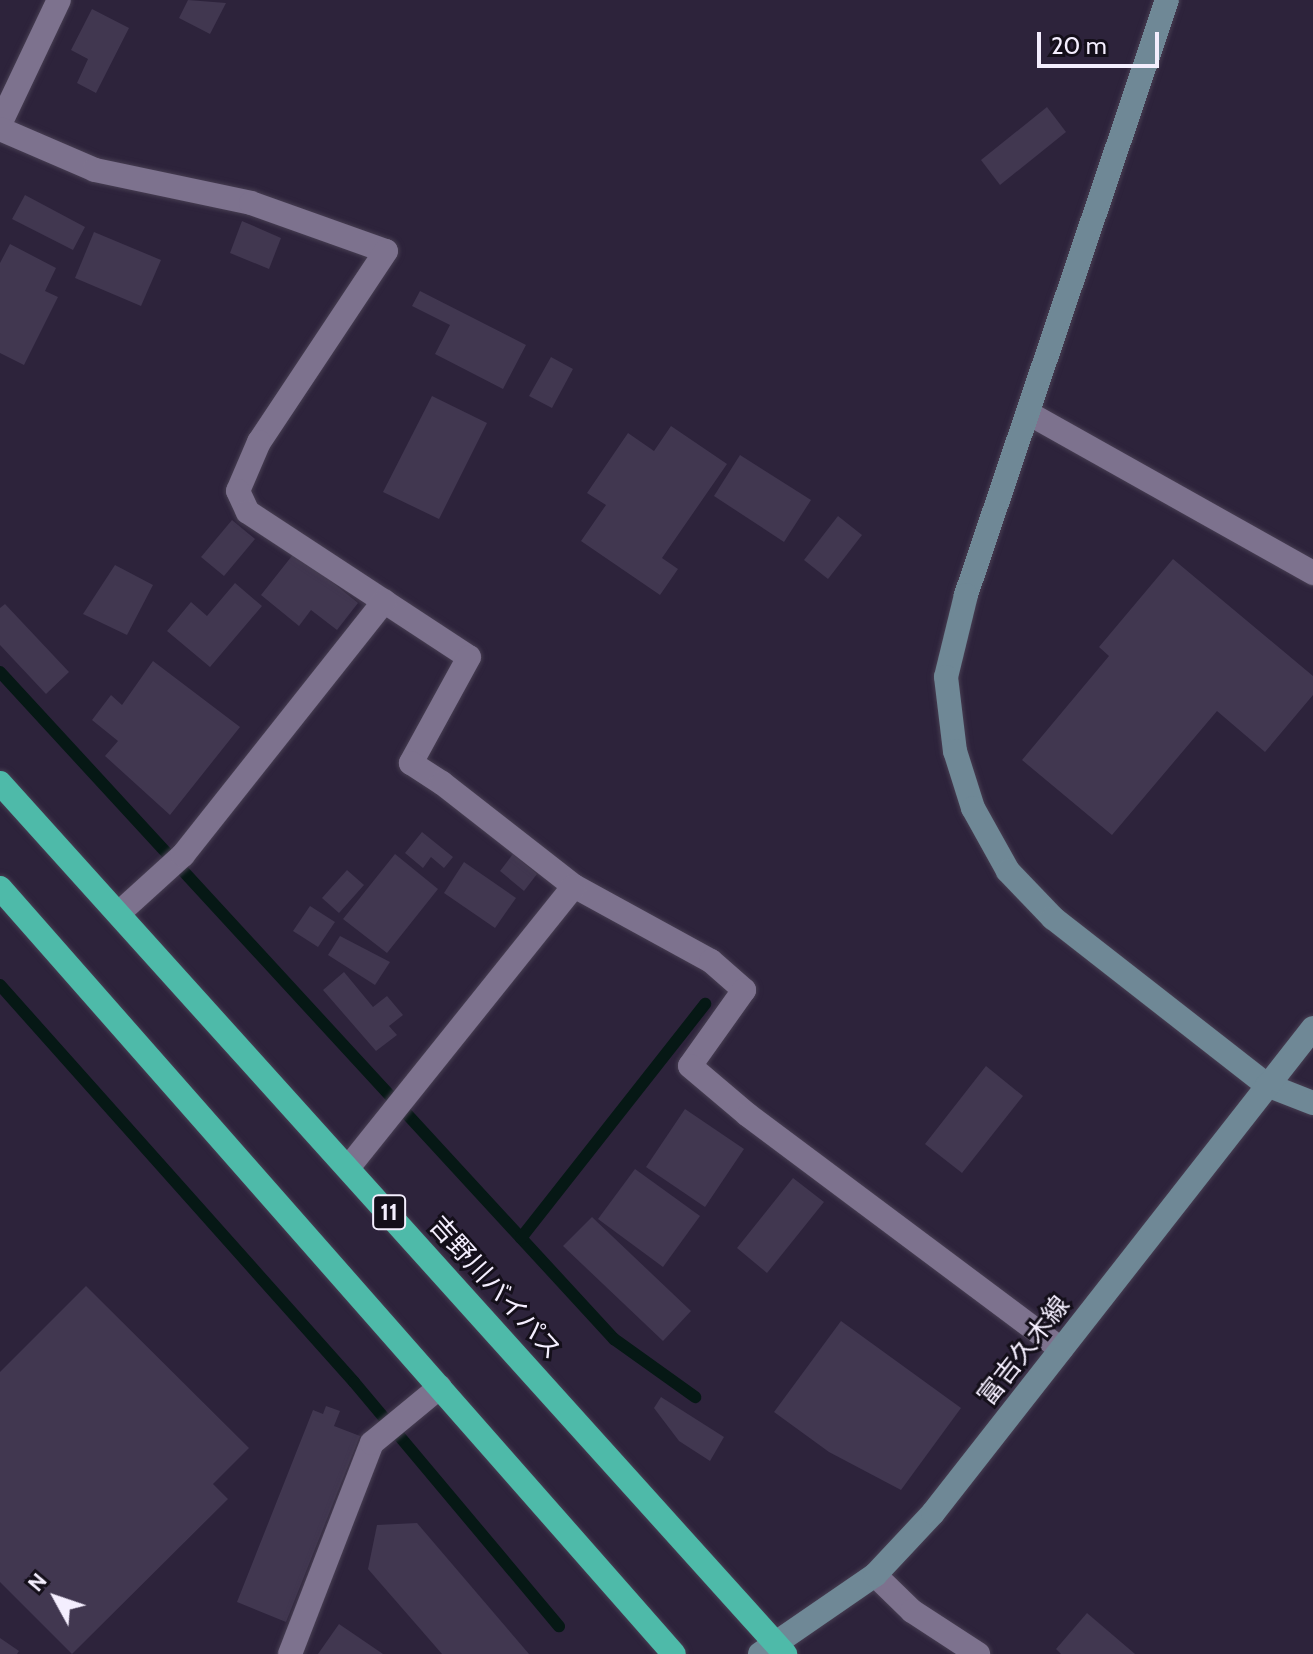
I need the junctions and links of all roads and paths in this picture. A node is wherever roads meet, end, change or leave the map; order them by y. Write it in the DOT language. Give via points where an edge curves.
graph roads {
  1 [pos="59,0"];
  2 [pos="1167,0"];
  3 [pos="0,126"];
  4 [pos="1028,413"];
  5 [pos="1313,573"];
  6 [pos="384,601"];
  7 [pos="0,783"];
  8 [pos="574,886"];
  9 [pos="0,888"];
  10 [pos="119,913"];
  11 [pos="1313,1028"];
  12 [pos="1267,1085"];
  13 [pos="1313,1103"];
  14 [pos="348,1168"];
  15 [pos="1061,1349"];
  16 [pos="440,1387"];
  17 [pos="875,1575"];
  18 [pos="774,1650"];
  19 [pos="290,1654"];
  20 [pos="674,1654"];
  21 [pos="978,1654"];
  1 -- 3 [label="street"];
  2 -- 4 [label="street"];
  3 -- 6 [label="street" via="95,170 251,203 386,251 259,442 238,491 248,512"];
  4 -- 5 [label="street"];
  4 -- 12 [label="street" via="966,595 946,677 955,751 973,808 1008,871 1053,918"];
  6 -- 8 [label="street" via="469,657 411,763"];
  6 -- 10 [label="street" via="175,863"];
  7 -- 10 [label="highway, 吉野川バイパス / 11"];
  8 -- 14 [label="street"];
  8 -- 15 [label="street" via="711,961 744,990 690,1066"];
  9 -- 16 [label="highway"];
  10 -- 14 [label="highway, 吉野川バイパス / 11"];
  11 -- 12 [label="street, 富吉久木線"];
  12 -- 13 [label="street"];
  12 -- 15 [label="street, 富吉久木線"];
  14 -- 18 [label="highway, 吉野川バイパス / 11"];
  15 -- 17 [label="street, 富吉久木線" via="933,1513"];
  16 -- 19 [label="street" via="372,1443"];
  16 -- 20 [label="highway"];
  17 -- 18 [label="street, 富吉久木線"];
  17 -- 21 [label="street" via="912,1611"];
}
